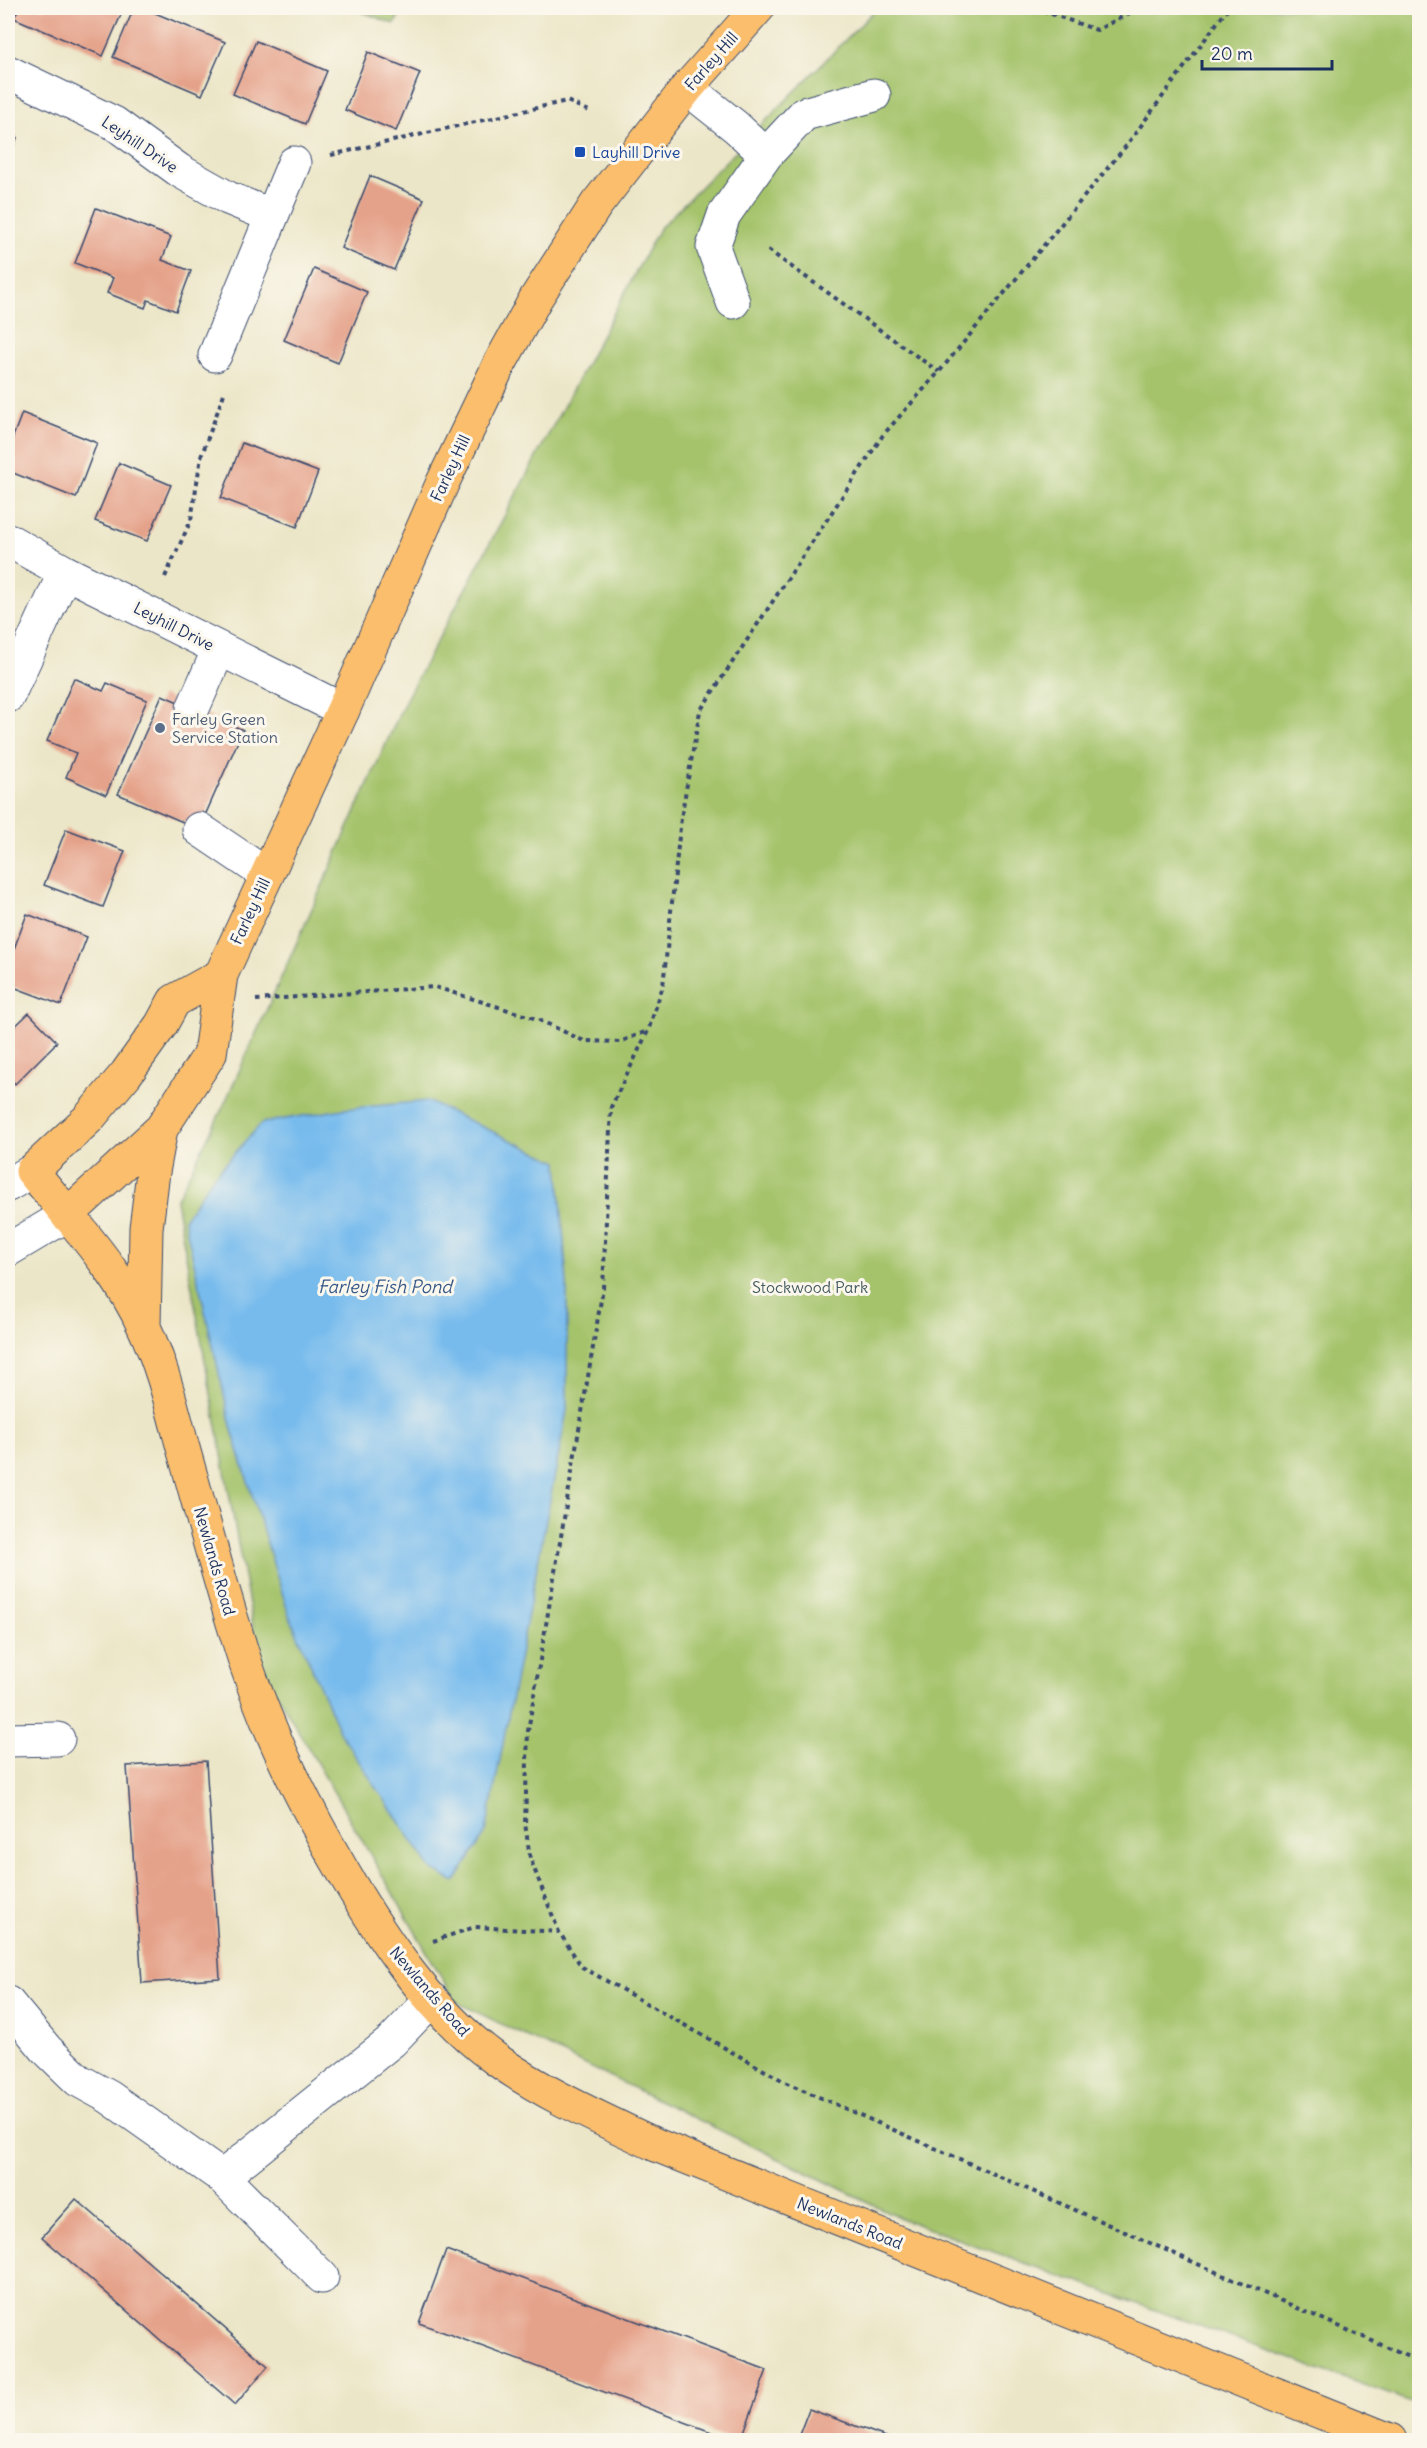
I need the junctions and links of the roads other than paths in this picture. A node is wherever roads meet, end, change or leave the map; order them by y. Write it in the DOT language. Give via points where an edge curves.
graph roads {
  1 [pos="758,8"];
  2 [pos="8,72"];
  3 [pos="687,88"];
  4 [pos="874,95"];
  5 [pos="766,155"];
  6 [pos="294,163"];
  7 [pos="272,216"];
  8 [pos="733,302"];
  9 [pos="215,355"];
  10 [pos="8,540"];
  11 [pos="65,572"];
  12 [pos="219,649"];
  13 [pos="8,696"];
  14 [pos="193,708"];
  15 [pos="343,710"];
  16 [pos="199,829"];
  17 [pos="267,875"];
  18 [pos="220,975"];
  19 [pos="161,1129"];
  20 [pos="20,1178"];
  21 [pos="67,1215"];
  22 [pos="8,1250"];
  23 [pos="144,1326"];
  24 [pos="58,1739"];
  25 [pos="8,1740"];
  26 [pos="432,1999"];
  27 [pos="8,2003"];
  28 [pos="222,2177"];
  29 [pos="322,2277"];
  30 [pos="1390,2440"];
  1 -- 3 [label="main road, Farley Hill"];
  2 -- 7 [label="street, Leyhill Drive" via="114,123 180,171 228,198"];
  3 -- 5 [label="street"];
  3 -- 15 [label="main road, Farley Hill" via="596,205 536,298 448,472"];
  4 -- 5 [label="street" via="804,114"];
  5 -- 8 [label="street" via="724,215 713,248"];
  6 -- 7 [label="street"];
  7 -- 9 [label="street"];
  10 -- 11 [label="street, Leyhill Drive"];
  11 -- 12 [label="street, Leyhill Drive"];
  11 -- 13 [label="street"];
  12 -- 14 [label="street"];
  12 -- 15 [label="street, Leyhill Drive"];
  15 -- 17 [label="main road, Farley Hill"];
  16 -- 17 [label="street"];
  17 -- 18 [label="main road, Farley Hill"];
  18 -- 19 [label="main road, Farley Hill" via="210,1054"];
  18 -- 20 [label="main road" via="174,1001 126,1074 88,1119"];
  19 -- 21 [label="main road, Farley Hill"];
  19 -- 23 [label="main road" via="146,1228"];
  20 -- 21 [label="main road, Newlands Road"];
  21 -- 22 [label="street"];
  21 -- 23 [label="main road, Newlands Road" via="116,1279"];
  23 -- 26 [label="main road, Newlands Road" via="166,1387 238,1641 264,1718 310,1816 365,1909"];
  24 -- 25 [label="street"];
  26 -- 28 [label="street" via="392,2041"];
  26 -- 30 [label="main road, Newlands Road" via="469,2037 542,2090 656,2145"];
  27 -- 28 [label="street" via="78,2080 109,2097"];
  28 -- 29 [label="street"];
}
